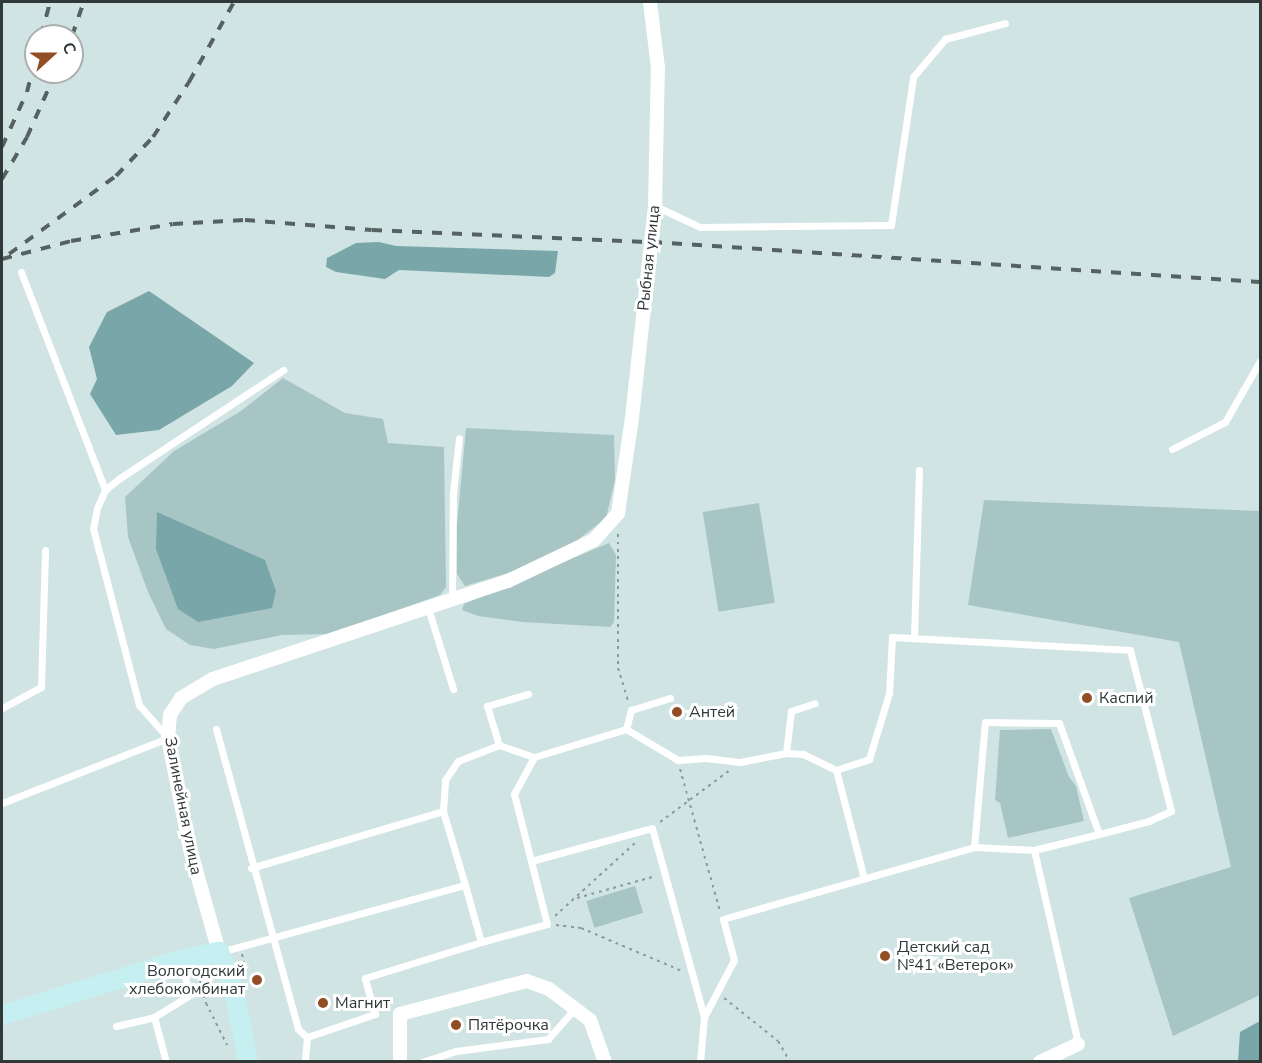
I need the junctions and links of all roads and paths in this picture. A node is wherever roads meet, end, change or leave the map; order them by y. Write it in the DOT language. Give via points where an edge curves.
graph roads {
  1 [pos="650,2"];
  2 [pos="1005,23"];
  3 [pos="655,206"];
  4 [pos="21,272"];
  5 [pos="1260,362"];
  6 [pos="283,370"];
  7 [pos="459,438"];
  8 [pos="1172,449"];
  9 [pos="919,470"];
  10 [pos="105,490"];
  11 [pos="618,513"];
  12 [pos="45,550"];
  13 [pos="452,601"];
  14 [pos="428,608"];
  15 [pos="914,638"];
  16 [pos="453,689"];
  17 [pos="528,694"];
  18 [pos="670,698"];
  19 [pos="815,703"];
  20 [pos="2,708"];
  21 [pos="631,710"];
  22 [pos="216,729"];
  23 [pos="626,729"];
  24 [pos="168,738"];
  25 [pos="499,745"];
  26 [pos="786,753"];
  27 [pos="534,757"];
  28 [pos="678,760"];
  29 [pos="740,762"];
  30 [pos="836,770"];
  31 [pos="689,800"];
  32 [pos="2,803"];
  33 [pos="443,811"];
  34 [pos="652,828"];
  35 [pos="1099,834"];
  36 [pos="974,847"];
  37 [pos="1034,850"];
  38 [pos="531,861"];
  39 [pos="251,868"];
  40 [pos="665,874"];
  41 [pos="864,878"];
  42 [pos="465,885"];
  43 [pos="574,898"];
  44 [pos="723,919"];
  45 [pos="547,924"];
  46 [pos="271,935"];
  47 [pos="481,942"];
  48 [pos="219,952"];
  49 [pos="187,958"];
  50 [pos="693,976"];
  51 [pos="717,993"];
  52 [pos="576,1006"];
  53 [pos="2,1016"];
  54 [pos="154,1017"];
  55 [pos="704,1017"];
  56 [pos="116,1026"];
  57 [pos="307,1037"];
  58 [pos="1078,1044"];
  59 [pos="239,1058"];
  60 [pos="166,1062"];
  61 [pos="305,1062"];
  62 [pos="400,1062"];
  63 [pos="422,1062"];
  64 [pos="605,1062"];
  65 [pos="700,1062"];
  66 [pos="790,1062"];
  67 [pos="1040,1062"];
  1 -- 3 [label="street, Рыбная улица" via="657,68"];
  2 -- 3 [label="lane" via="945,39 913,77 891,225 700,227"];
  3 -- 11 [label="street, Рыбная улица"];
  4 -- 10 [label="lane"];
  5 -- 8 [label="lane" via="1225,422"];
  6 -- 10 [label="lane"];
  7 -- 13 [label="lane" via="453,493"];
  9 -- 15 [label="lane"];
  10 -- 24 [label="lane" via="93,530 139,705"];
  11 -- 13 [label="street, Залинейная улица" via="602,534 563,557"];
  11 -- 21 [label="path" via="618,668"];
  12 -- 20 [label="lane" via="41,687"];
  13 -- 14 [label="street, Залинейная улица"];
  14 -- 16 [label="lane"];
  14 -- 24 [label="street, Залинейная улица" via="190,690 174,706 167,725"];
  15 -- 30 [label="lane" via="892,637 889,693 869,759"];
  15 -- 35 [label="lane" via="1130,650 1171,811"];
  17 -- 25 [label="lane" via="487,706"];
  18 -- 21 [label="lane"];
  19 -- 26 [label="lane" via="791,711"];
  21 -- 23 [label="lane"];
  22 -- 39 [label="lane"];
  23 -- 27 [label="lane"];
  23 -- 28 [label="lane"];
  24 -- 32 [label="lane"];
  24 -- 48 [label="street, Залинейная улица" via="190,849"];
  25 -- 27 [label="lane"];
  25 -- 33 [label="lane" via="458,761 445,780"];
  26 -- 29 [label="lane"];
  26 -- 30 [label="lane" via="802,754"];
  27 -- 38 [label="lane" via="514,794"];
  28 -- 29 [label="lane"];
  28 -- 31 [label="path"];
  29 -- 31 [label="path"];
  30 -- 41 [label="lane"];
  31 -- 34 [label="path"];
  31 -- 44 [label="path"];
  33 -- 39 [label="lane"];
  33 -- 42 [label="lane"];
  34 -- 38 [label="lane"];
  34 -- 40 [label="lane"];
  34 -- 43 [label="path"];
  35 -- 36 [label="lane" via="1059,723 985,722"];
  35 -- 37 [label="lane"];
  36 -- 37 [label="lane"];
  36 -- 41 [label="lane"];
  37 -- 58 [label="lane"];
  38 -- 45 [label="lane"];
  39 -- 46 [label="lane"];
  40 -- 43 [label="path"];
  40 -- 50 [label="lane"];
  41 -- 44 [label="lane"];
  42 -- 46 [label="lane"];
  42 -- 47 [label="lane"];
  43 -- 45 [label="path"];
  44 -- 51 [label="lane" via="734,960"];
  45 -- 47 [label="lane"];
  45 -- 50 [label="path" via="581,928"];
  46 -- 48 [label="lane"];
  46 -- 57 [label="lane" via="298,1029"];
  47 -- 57 [label="lane" via="365,978 375,1014"];
  48 -- 49 [label="main road"];
  48 -- 59 [label="main road" via="234,991"];
  49 -- 53 [label="main road"];
  49 -- 54 [label="lane" via="190,995"];
  49 -- 59 [label="path" via="206,1003"];
  50 -- 55 [label="lane"];
  51 -- 55 [label="lane"];
  51 -- 66 [label="path" via="778,1041"];
  52 -- 62 [label="street" via="527,981 400,1014"];
  52 -- 63 [label="lane" via="548,1039 456,1051"];
  52 -- 64 [label="street" via="590,1020"];
  54 -- 56 [label="lane"];
  54 -- 60 [label="lane"];
  55 -- 65 [label="lane"];
  57 -- 61 [label="lane"];
  58 -- 67 [label="street"];
}
